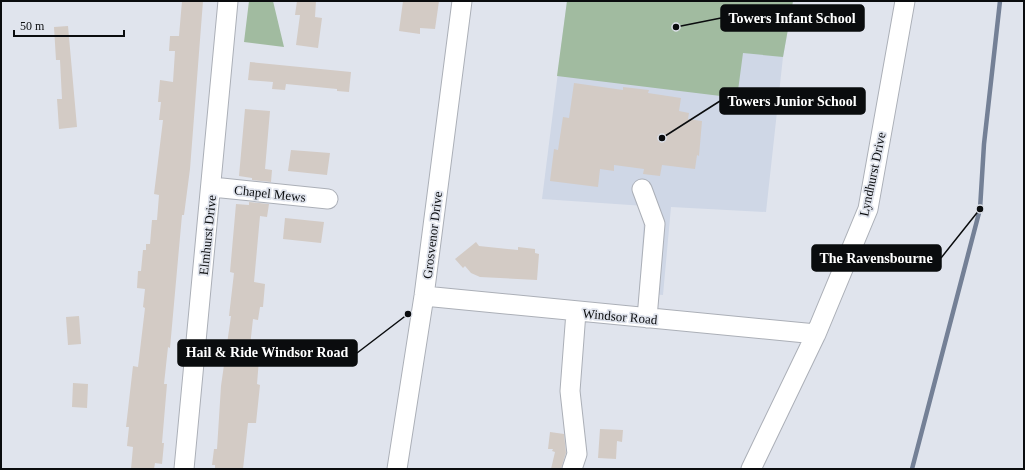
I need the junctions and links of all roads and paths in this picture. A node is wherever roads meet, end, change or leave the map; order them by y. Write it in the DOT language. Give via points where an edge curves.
graph roads {
  1 [pos="228,1"];
  2 [pos="462,1"];
  3 [pos="905,1"];
  4 [pos="212,187"];
  5 [pos="642,189"];
  6 [pos="328,199"];
  7 [pos="424,296"];
  8 [pos="576,312"];
  9 [pos="647,318"];
  10 [pos="816,334"];
  11 [pos="184,469"];
  12 [pos="397,469"];
  13 [pos="572,469"];
  14 [pos="751,469"];
  1 -- 4 [label="street, Elmhurst Drive"];
  2 -- 7 [label="street, Grosvenor Drive"];
  3 -- 10 [label="street, Lyndhurst Drive" via="868,209"];
  4 -- 6 [label="street, Chapel Mews"];
  4 -- 11 [label="street, Elmhurst Drive"];
  5 -- 9 [label="street" via="655,224"];
  7 -- 8 [label="street, Windsor Road"];
  7 -- 12 [label="street, Grosvenor Drive"];
  8 -- 9 [label="street, Windsor Road"];
  8 -- 13 [label="street" via="570,391 577,454"];
  9 -- 10 [label="street, Windsor Road"];
  10 -- 14 [label="street, Lyndhurst Drive"];
}
